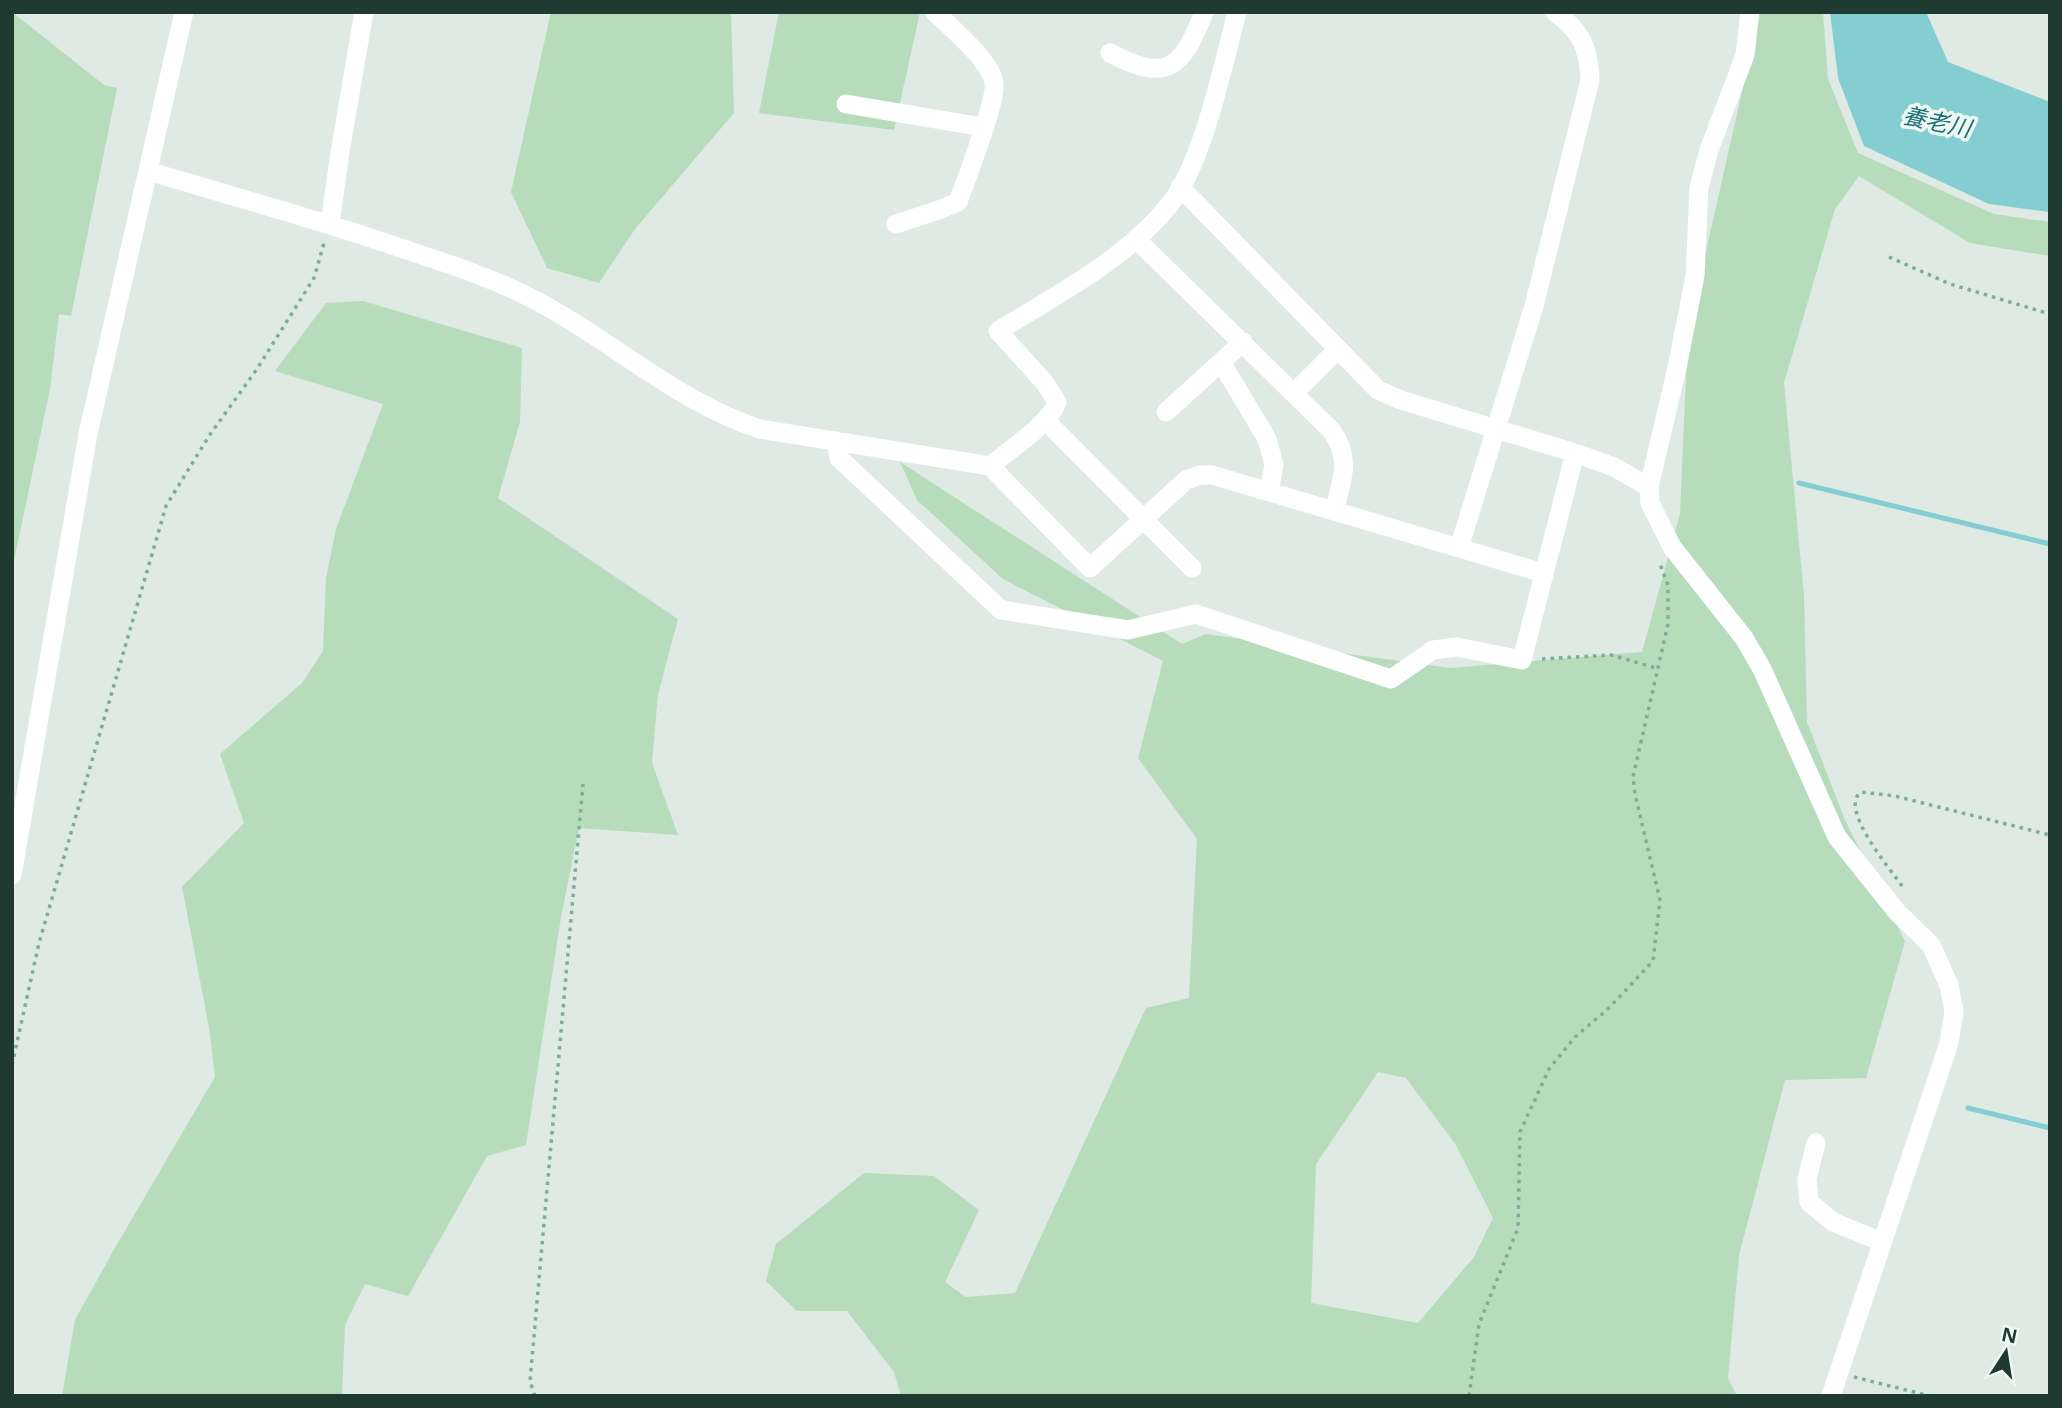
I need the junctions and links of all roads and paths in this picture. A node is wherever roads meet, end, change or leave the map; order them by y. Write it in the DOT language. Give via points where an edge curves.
graph roads {
  1 [pos="184,12"];
  2 [pos="363,12"];
  3 [pos="935,12"];
  4 [pos="1204,12"];
  5 [pos="1237,12"];
  6 [pos="1555,12"];
  7 [pos="1750,12"];
  8 [pos="1110,53"];
  9 [pos="846,104"];
  10 [pos="984,127"];
  11 [pos="148,171"];
  12 [pos="1181,187"];
  13 [pos="330,224"];
  14 [pos="896,224"];
  15 [pos="1136,239"];
  16 [pos="1889,257"];
  17 [pos="2050,314"];
  18 [pos="1243,342"];
  19 [pos="1338,349"];
  20 [pos="1221,362"];
  21 [pos="1294,393"];
  22 [pos="1166,412"];
  23 [pos="1045,420"];
  24 [pos="1496,428"];
  25 [pos="836,441"];
  26 [pos="1575,453"];
  27 [pos="990,466"];
  28 [pos="1649,487"];
  29 [pos="1269,492"];
  30 [pos="1334,510"];
  31 [pos="1143,519"];
  32 [pos="1459,548"];
  33 [pos="1659,560"];
  34 [pos="1192,568"];
  35 [pos="1543,573"];
  36 [pos="1522,660"];
  37 [pos="1656,668"];
  38 [pos="583,783"];
  39 [pos="2050,835"];
  40 [pos="12,875"];
  41 [pos="1902,886"];
  42 [pos="12,1065"];
  43 [pos="1816,1143"];
  44 [pos="1882,1242"];
  45 [pos="1839,1373"];
  46 [pos="535,1396"];
  47 [pos="1469,1396"];
  48 [pos="1830,1396"];
  49 [pos="1930,1396"];
  1 -- 11 [label="street"];
  2 -- 13 [label="street"];
  3 -- 10 [label="street" via="979,55 994,80"];
  4 -- 8 [label="street" via="1177,64 1156,70"];
  5 -- 12 [label="street" via="1209,115"];
  6 -- 24 [label="street" via="1572,25 1582,41 1590,80 1534,306"];
  7 -- 28 [label="street" via="1745,55 1699,188 1695,276"];
  9 -- 10 [label="street"];
  10 -- 14 [label="street" via="958,202"];
  11 -- 13 [label="street"];
  11 -- 40 [label="street" via="88,434"];
  12 -- 15 [label="street"];
  12 -- 19 [label="street"];
  13 -- 25 [label="street" via="457,266 526,296 729,419 760,429"];
  13 -- 42 [label="path" via="314,278 166,506 38,943"];
  15 -- 18 [label="street"];
  15 -- 23 [label="street" via="998,331 1055,396 1055,410"];
  16 -- 17 [label="path" via="1950,284"];
  18 -- 20 [label="street"];
  18 -- 21 [label="street"];
  19 -- 21 [label="street"];
  19 -- 24 [label="street" via="1378,390"];
  20 -- 22 [label="street"];
  20 -- 29 [label="street" via="1267,439 1274,465"];
  21 -- 30 [label="street" via="1340,441 1344,472"];
  23 -- 27 [label="street"];
  23 -- 31 [label="street"];
  24 -- 26 [label="street"];
  24 -- 32 [label="street"];
  25 -- 27 [label="street"];
  25 -- 36 [label="street" via="839,458 1001,610 1128,630 1196,614 1391,679 1433,650 1457,648"];
  26 -- 28 [label="street" via="1614,467"];
  26 -- 35 [label="street"];
  27 -- 31 [label="street" via="1090,568"];
  28 -- 44 [label="street" via="1650,503 1672,547 1744,638 1762,669 1837,837 1930,945 1949,985 1954,1011 1949,1043"];
  29 -- 30 [label="street"];
  29 -- 31 [label="street" via="1200,475 1186,480"];
  30 -- 32 [label="street"];
  31 -- 34 [label="street"];
  32 -- 35 [label="street"];
  33 -- 37 [label="path" via="1668,585 1669,614"];
  35 -- 36 [label="street"];
  36 -- 37 [label="path" via="1611,655"];
  37 -- 47 [label="path" via="1633,777 1660,900 1653,961 1549,1069 1520,1132 1518,1228 1479,1324"];
  38 -- 46 [label="path" via="530,1381"];
  39 -- 41 [label="path" via="1895,796 1861,792 1853,803 1855,813"];
  43 -- 44 [label="street" via="1807,1179 1809,1202 1833,1222"];
  44 -- 45 [label="street"];
  45 -- 48 [label="street"];
  45 -- 49 [label="path"];
}
